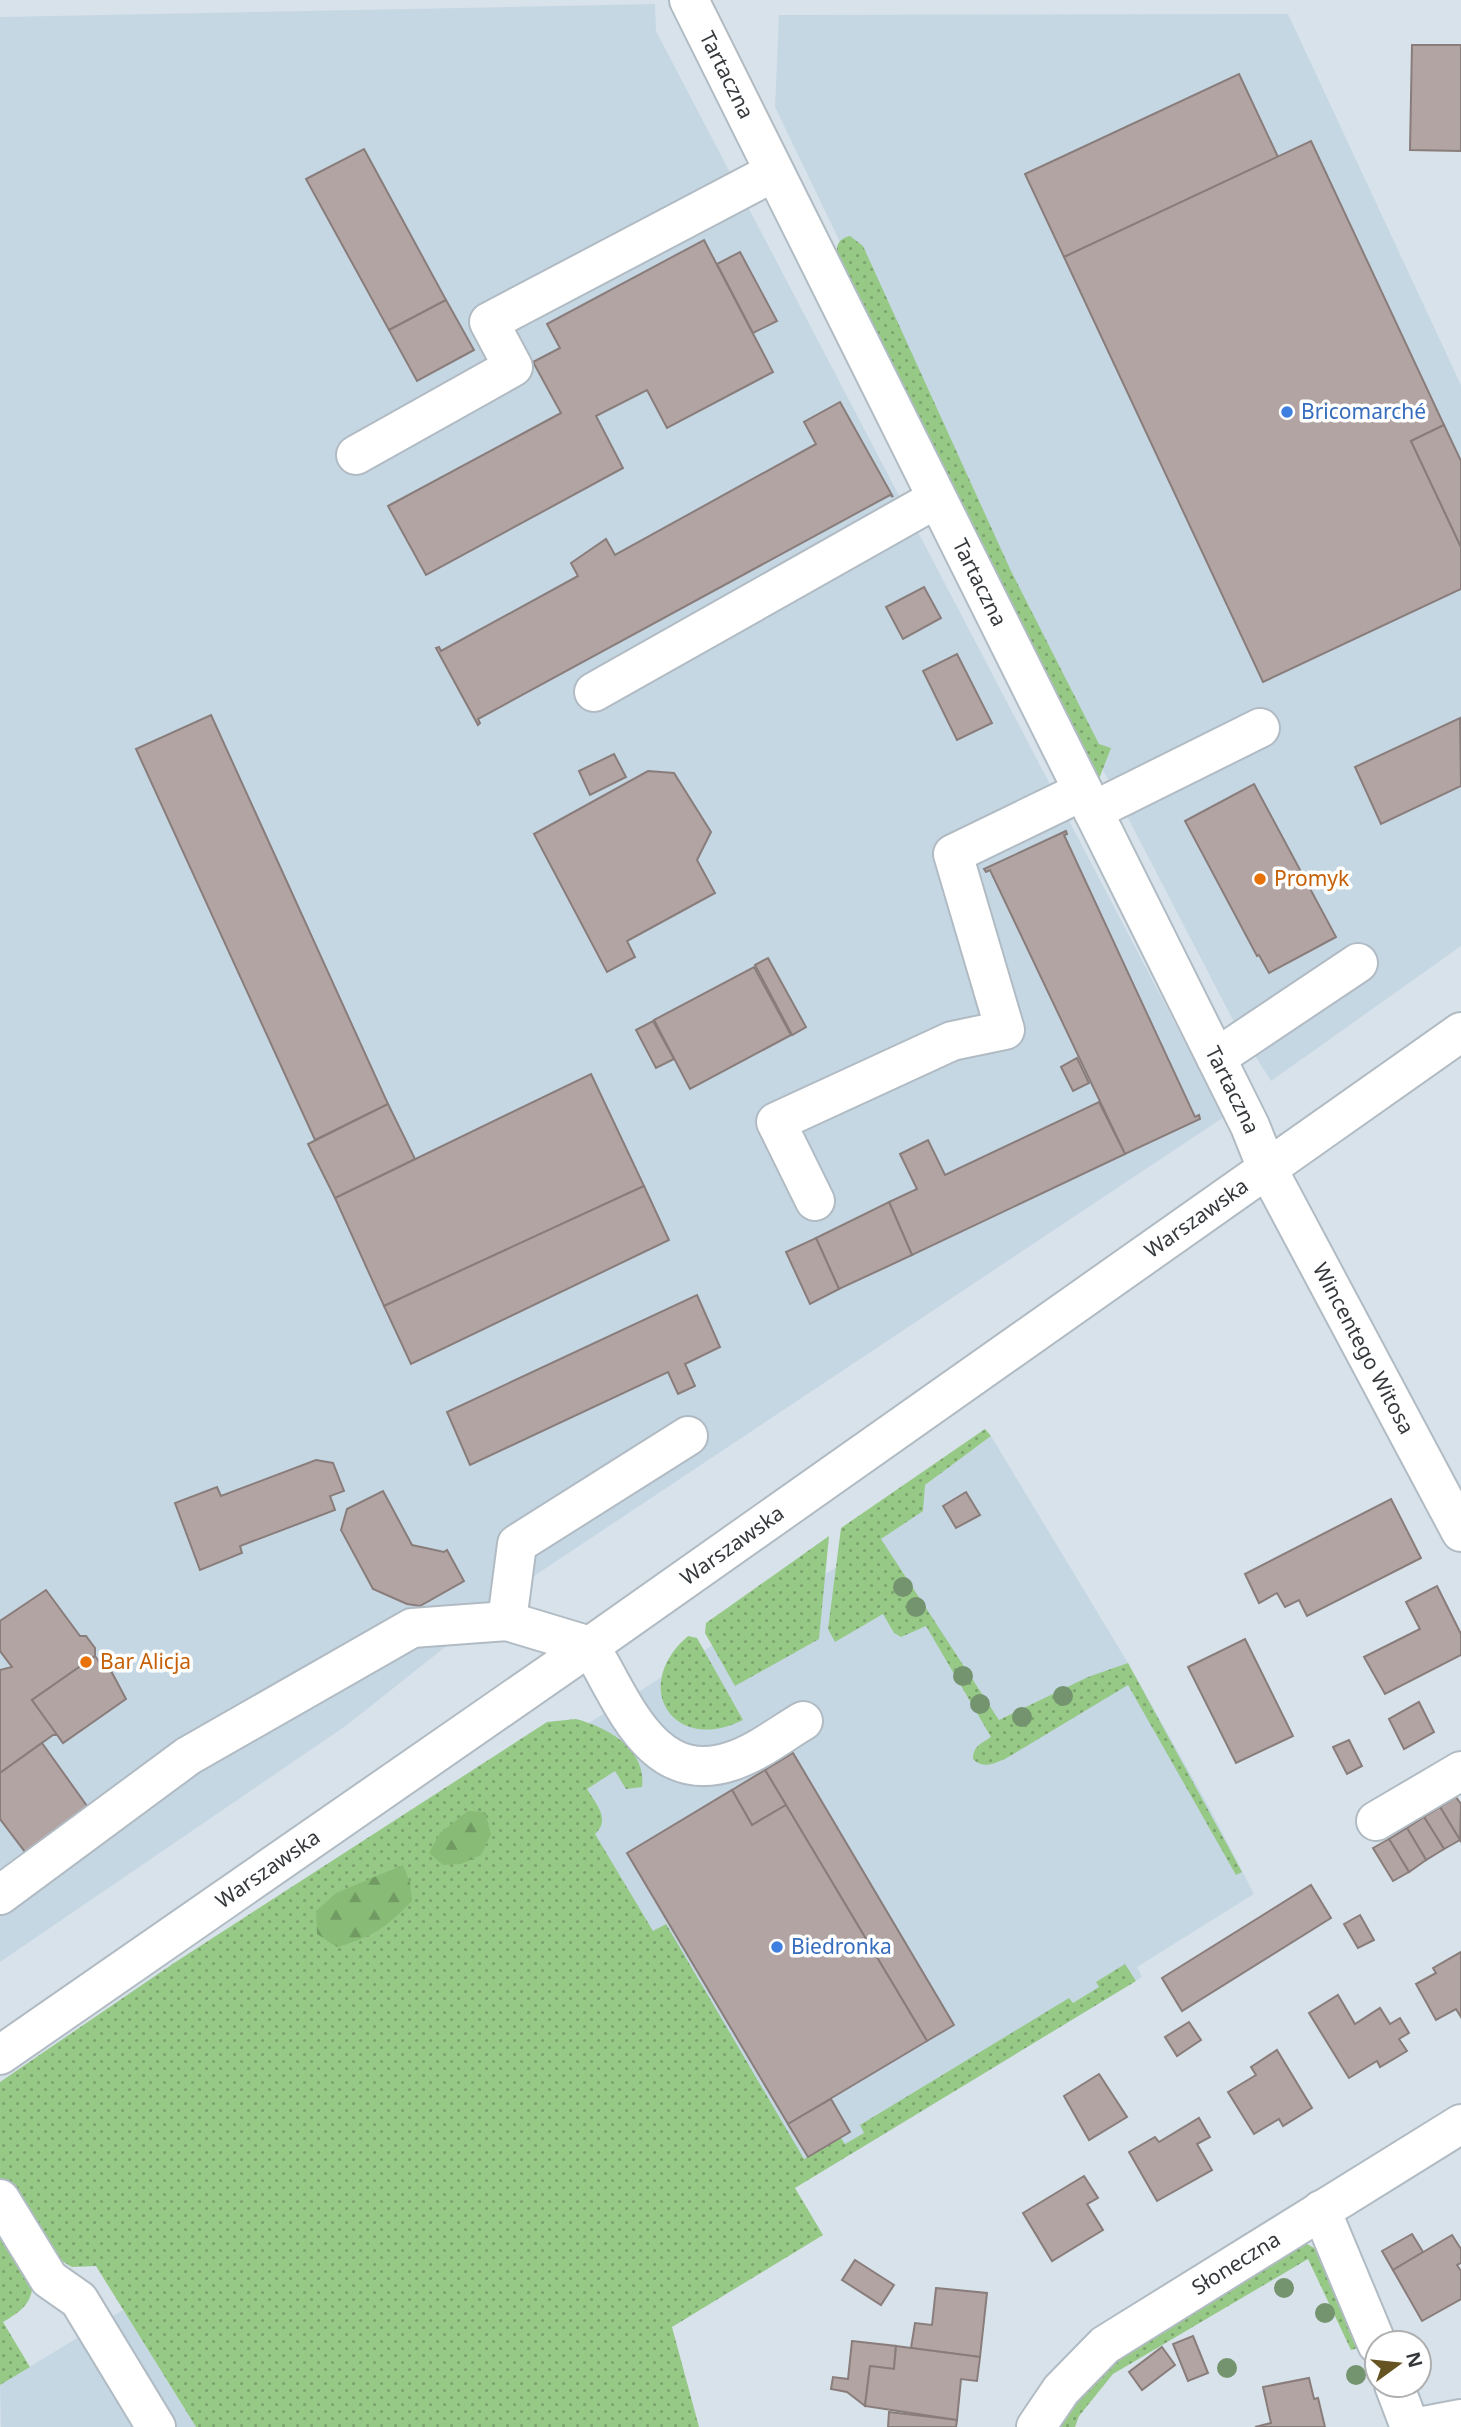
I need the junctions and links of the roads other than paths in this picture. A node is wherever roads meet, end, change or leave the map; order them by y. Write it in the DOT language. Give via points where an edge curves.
graph roads {
  1 [pos="689,0"];
  2 [pos="774,172"];
  3 [pos="356,455"];
  4 [pos="936,499"];
  5 [pos="594,692"];
  6 [pos="1260,728"];
  7 [pos="1088,801"];
  8 [pos="1358,963"];
  9 [pos="1461,1031"];
  10 [pos="1216,1058"];
  11 [pos="1266,1166"];
  12 [pos="815,1200"];
  13 [pos="688,1436"];
  14 [pos="1461,1532"];
  15 [pos="507,1621"];
  16 [pos="590,1646"];
  17 [pos="803,1721"];
  18 [pos="1461,1770"];
  19 [pos="1376,1821"];
  20 [pos="0,1895"];
  21 [pos="0,2055"];
  22 [pos="1461,2124"];
  23 [pos="0,2199"];
  24 [pos="1321,2210"];
  25 [pos="1371,2329"];
  26 [pos="1399,2399"];
  27 [pos="1461,2419"];
  28 [pos="156,2427"];
  29 [pos="1036,2427"];
  30 [pos="1410,2427"];
  31 [pos="1419,2427"];
  1 -- 2 [label="street, Tartaczna"];
  2 -- 3 [label="street" via="489,323 513,367"];
  2 -- 4 [label="street, Tartaczna"];
  4 -- 5 [label="street"];
  4 -- 7 [label="street, Tartaczna"];
  6 -- 7 [label="street"];
  7 -- 10 [label="street, Tartaczna"];
  7 -- 12 [label="street" via="953,854 1005,1030 952,1041 776,1122"];
  8 -- 10 [label="street"];
  9 -- 11 [label="street, Warszawska"];
  10 -- 11 [label="street, Tartaczna"];
  11 -- 14 [label="street, Wincentego Witosa"];
  11 -- 16 [label="street, Warszawska"];
  13 -- 15 [label="street" via="517,1544"];
  15 -- 16 [label="street"];
  15 -- 20 [label="street" via="412,1628 188,1756"];
  16 -- 17 [label="street" via="639,1730 652,1747 670,1759 694,1767 723,1764"];
  16 -- 21 [label="street, Warszawska"];
  18 -- 19 [label="street"];
  22 -- 24 [label="street, Słoneczna"];
  23 -- 28 [label="street" via="49,2279 79,2300"];
  24 -- 25 [label="street"];
  24 -- 29 [label="street, Słoneczna" via="1105,2345 1061,2390"];
  26 -- 30 [label="street"];
  27 -- 31 [label="street"];
}
